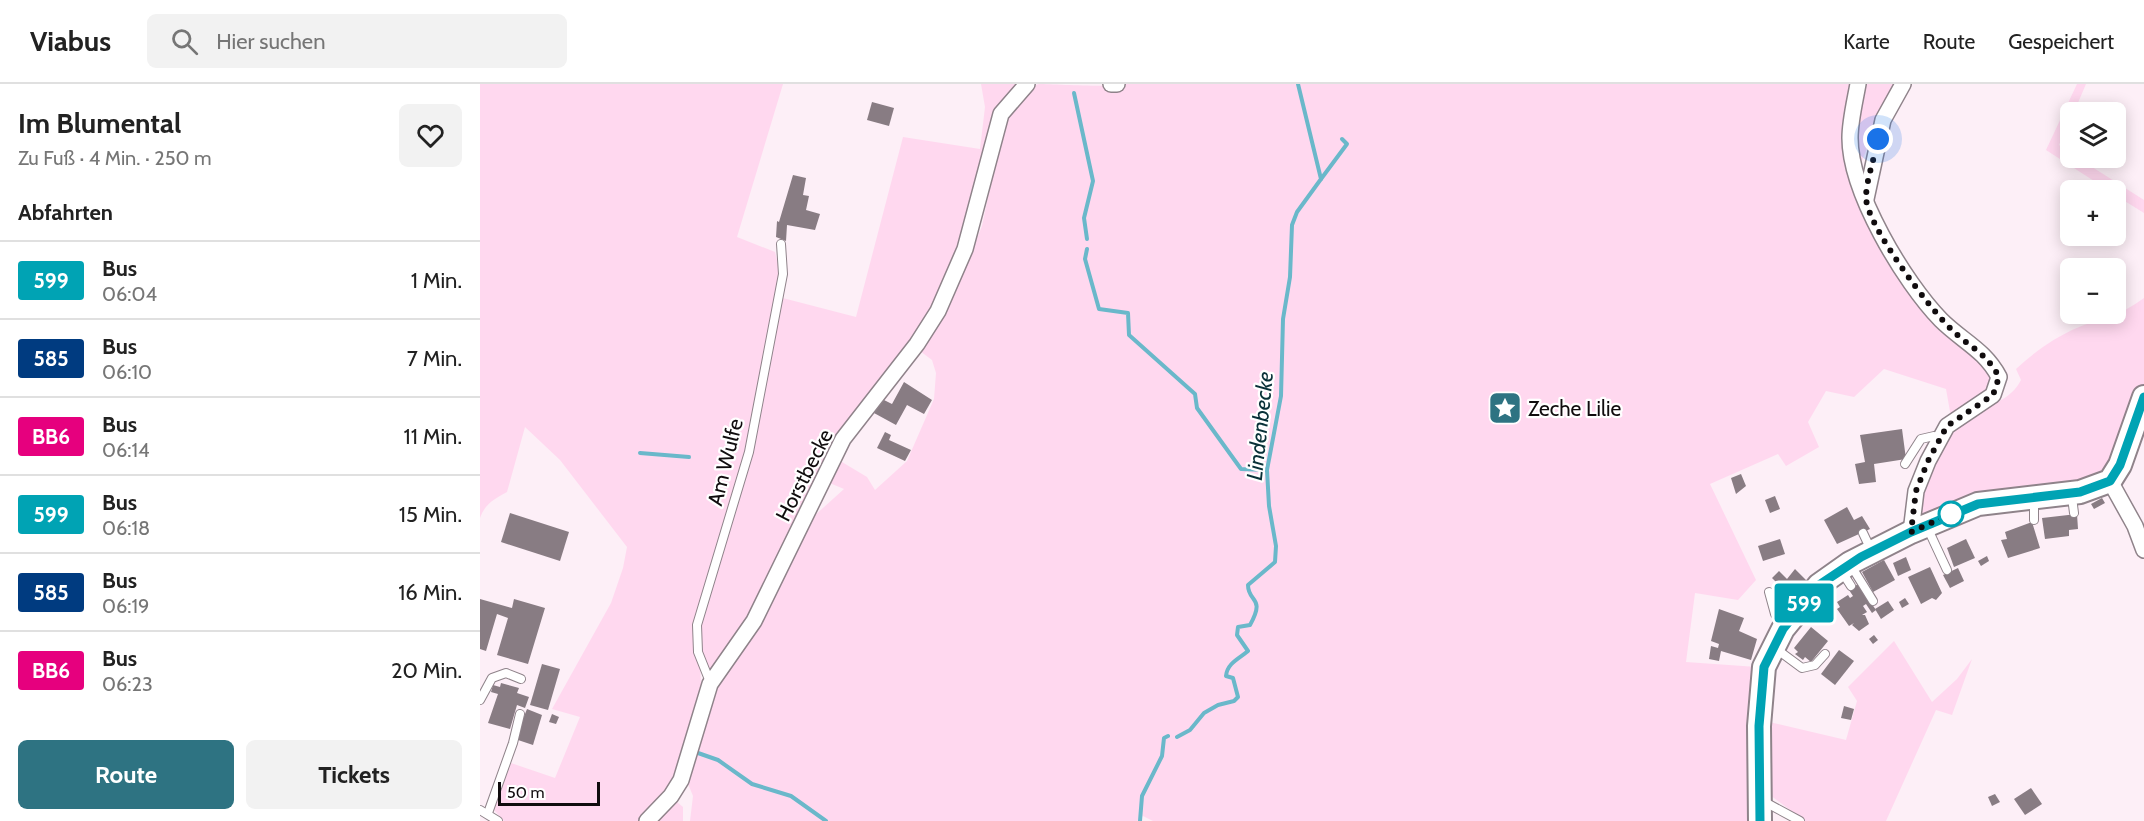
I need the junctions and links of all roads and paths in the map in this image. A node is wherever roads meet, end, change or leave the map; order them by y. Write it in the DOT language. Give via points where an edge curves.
graph roads {
  1 [pos="1028,84"];
  2 [pos="1111,84"];
  3 [pos="1117,84"];
  4 [pos="1858,84"];
  5 [pos="1903,84"];
  6 [pos="1866,199"];
  7 [pos="781,244"];
  8 [pos="2144,397"];
  9 [pos="1941,438"];
  10 [pos="1905,464"];
  11 [pos="2110,481"];
  12 [pos="2034,497"];
  13 [pos="2034,520"];
  14 [pos="1918,529"];
  15 [pos="2144,550"];
  16 [pos="1947,570"];
  17 [pos="1847,573"];
  18 [pos="1769,592"];
  19 [pos="1873,601"];
  20 [pos="1779,638"];
  21 [pos="1825,654"];
  22 [pos="521,679"];
  23 [pos="710,684"];
  24 [pos="480,700"];
  25 [pos="520,714"];
  26 [pos="1759,810"];
  27 [pos="484,812"];
  28 [pos="498,821"];
  29 [pos="647,821"];
  30 [pos="1800,821"];
  1 -- 23 [label="street, Horstbecke" via="1001,114 965,249 938,311 917,345 843,440 753,621"];
  2 -- 3 [label="street"];
  4 -- 6 [label="street" via="1850,138 1854,168"];
  5 -- 6 [label="street" via="1883,120"];
  6 -- 9 [label="street" via="1874,220 1918,291 1947,326 1990,360 1999,377 1993,395 1947,426"];
  7 -- 23 [label="lane, Am Wulfe" via="783,274 749,452 697,625 698,652"];
  8 -- 11 [label="street" via="2120,465"];
  9 -- 10 [label="lane" via="1921,439"];
  9 -- 14 [label="street" via="1916,491"];
  11 -- 12 [label="street" via="2073,503"];
  11 -- 15 [label="street"];
  12 -- 13 [label="lane"];
  12 -- 14 [label="street" via="1978,504"];
  14 -- 16 [label="lane"];
  14 -- 17 [label="street" via="1868,542"];
  17 -- 19 [label="lane"];
  17 -- 20 [label="street" via="1819,585"];
  18 -- 20 [label="lane"];
  20 -- 21 [label="lane" via="1802,668 1815,665"];
  20 -- 26 [label="street" via="1764,667"];
  22 -- 24 [label="lane" via="506,673 492,678"];
  23 -- 29 [label="street, Horstbecke" via="681,780"];
  25 -- 27 [label="lane" via="513,743"];
  26 -- 30 [label="lane"];
  27 -- 28 [label="lane"];
}
